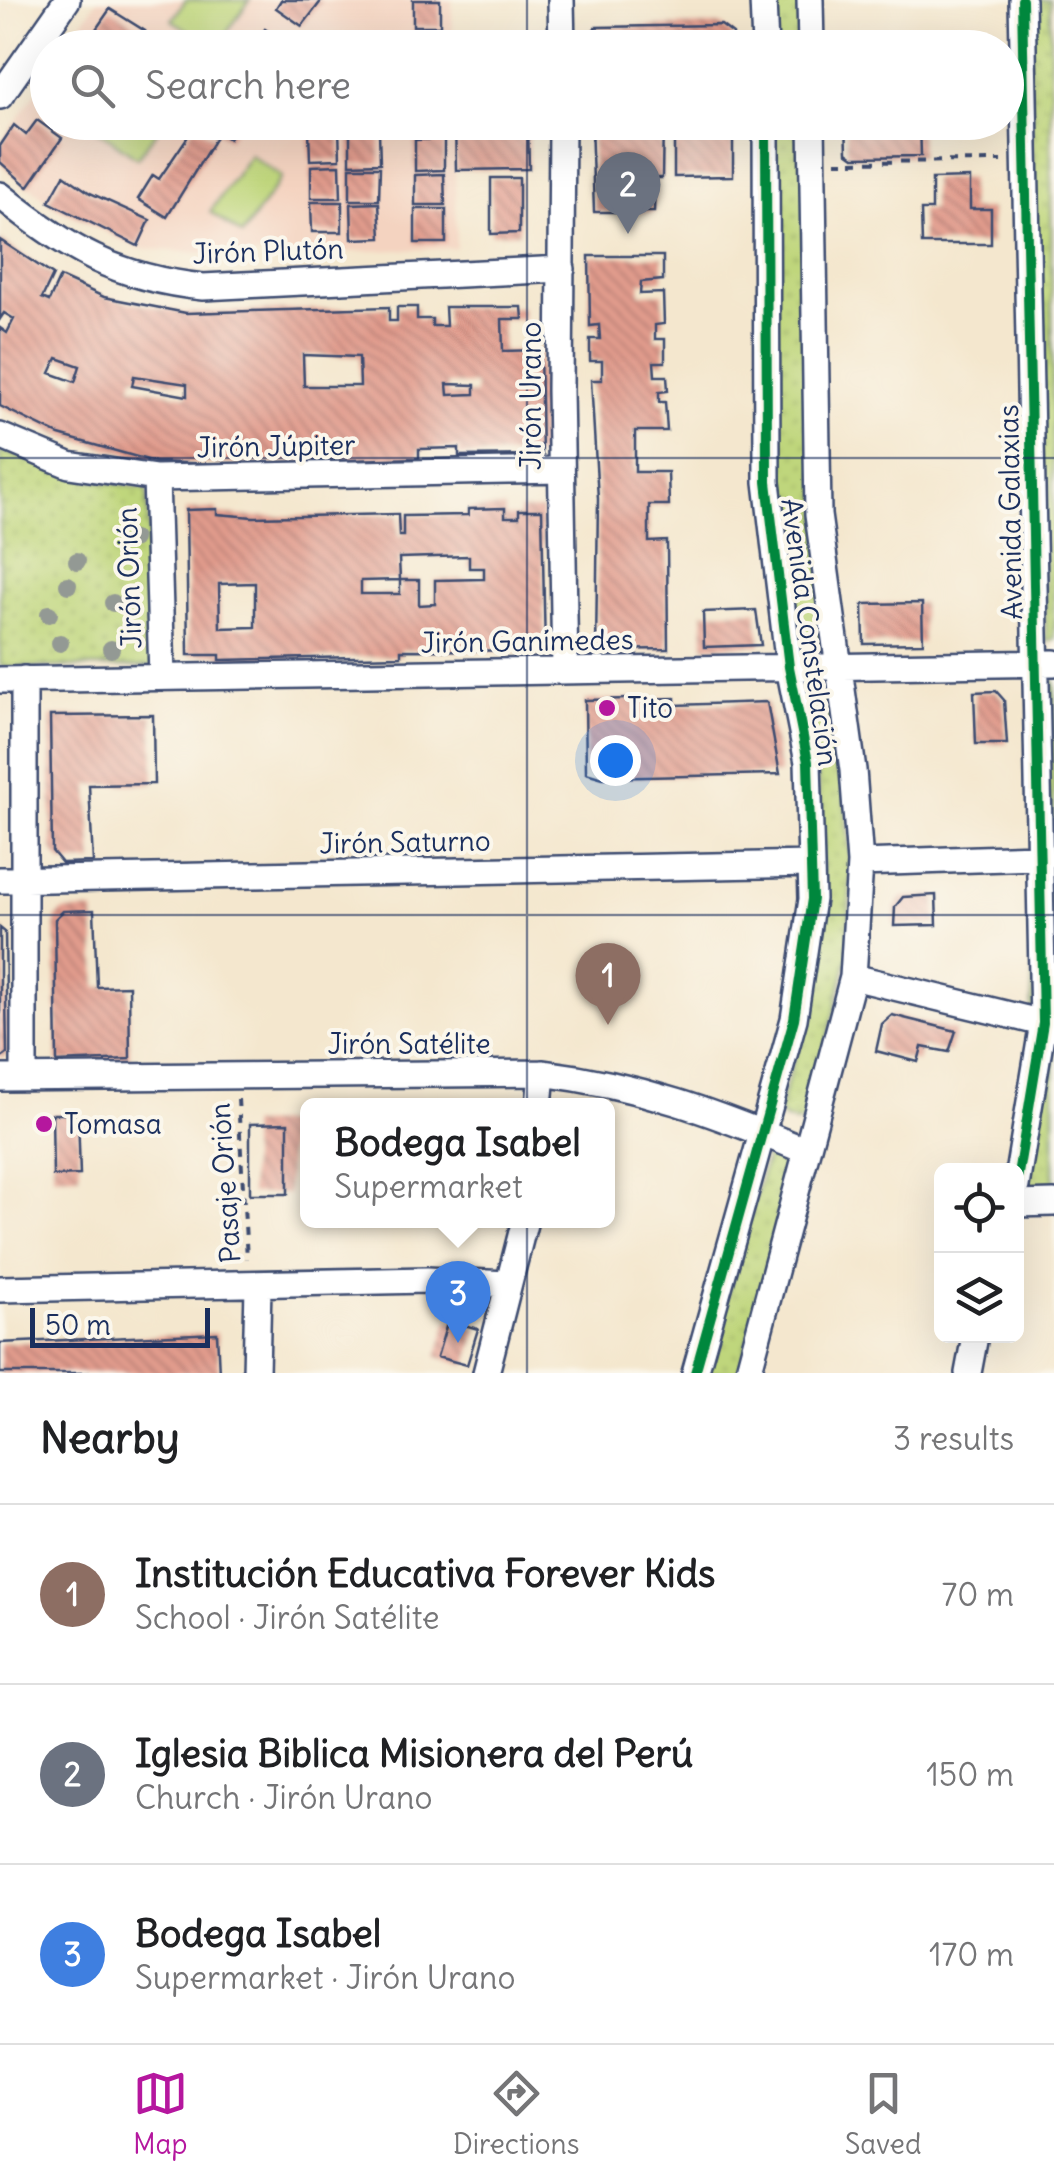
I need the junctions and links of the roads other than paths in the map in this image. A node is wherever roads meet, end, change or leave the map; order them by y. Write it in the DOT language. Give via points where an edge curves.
graph roads {
  1 [pos="67,0"];
  2 [pos="562,0"];
  3 [pos="764,0"];
  4 [pos="810,0"];
  5 [pos="1022,0"];
  6 [pos="46,30"];
  7 [pos="562,30"];
  8 [pos="765,30"];
  9 [pos="810,30"];
  10 [pos="1023,30"];
  11 [pos="30,53"];
  12 [pos="1024,80"];
  13 [pos="0,96"];
  14 [pos="562,140"];
  15 [pos="766,140"];
  16 [pos="812,140"];
  17 [pos="0,195"];
  18 [pos="562,269"];
  19 [pos="0,436"];
  20 [pos="561,470"];
  21 [pos="156,478"];
  22 [pos="1045,663"];
  23 [pos="838,666"];
  24 [pos="789,667"];
  25 [pos="565,670"];
  26 [pos="162,677"];
  27 [pos="12,679"];
  28 [pos="1038,857"];
  29 [pos="860,863"];
  30 [pos="810,864"];
  31 [pos="11,879"];
  32 [pos="853,977"];
  33 [pos="1043,1023"];
  34 [pos="542,1073"];
  35 [pos="12,1077"];
  36 [pos="540,1098"];
  37 [pos="762,1132"];
  38 [pos="806,1150"];
  39 [pos="1020,1163"];
  40 [pos="1054,1203"];
  41 [pos="1024,1204"];
  42 [pos="523,1228"];
  43 [pos="507,1284"];
  44 [pos="258,1286"];
  45 [pos="0,1289"];
  46 [pos="973,1343"];
  47 [pos="256,1373"];
  48 [pos="486,1373"];
  49 [pos="695,1373"];
  50 [pos="748,1373"];
  51 [pos="968,1373"];
  1 -- 6 [label="street"];
  2 -- 7 [label="street"];
  3 -- 8 [label="street"];
  4 -- 9 [label="street"];
  5 -- 10 [label="street, Avenida Galaxias"];
  11 -- 13 [label="street"];
  12 -- 22 [label="street, Avenida Galaxias"];
  14 -- 18 [label="street, Jirón Urano"];
  15 -- 24 [label="street, Avenida Constelación" via="766,482"];
  16 -- 23 [label="street, Avenida Constelación" via="818,515"];
  17 -- 18 [label="street, Jirón Plutón" via="74,252 163,283 203,287"];
  18 -- 20 [label="street, Jirón Urano"];
  19 -- 21 [label="street, Jirón Júpiter" via="69,465"];
  20 -- 21 [label="street, Jirón Júpiter"];
  20 -- 25 [label="street, Jirón Urano"];
  21 -- 26 [label="street, Jirón Orión"];
  22 -- 23 [label="street, Jirón Ganímedes"];
  22 -- 28 [label="street, Avenida Galaxias"];
  23 -- 24 [label="street, Jirón Ganímedes"];
  23 -- 29 [label="street, Avenida Constelación"];
  24 -- 25 [label="street, Jirón Ganímedes"];
  24 -- 30 [label="street, Avenida Constelación" via="808,762"];
  25 -- 26 [label="street, Jirón Ganímedes"];
  26 -- 27 [label="street, Jirón Ganímedes"];
  27 -- 31 [label="street"];
  28 -- 29 [label="street"];
  28 -- 33 [label="street, Avenida Galaxias"];
  29 -- 32 [label="street, Avenida Constelación"];
  30 -- 31 [label="street, Jirón Saturno"];
  30 -- 37 [label="street, Avenida Constelación" via="812,899 794,1020"];
  31 -- 35 [label="street"];
  32 -- 33 [label="street"];
  32 -- 38 [label="street, Avenida Constelación"];
  33 -- 39 [label="street, Avenida Galaxias"];
  34 -- 35 [label="street, Jirón Satélite"];
  34 -- 36 [label="street"];
  34 -- 37 [label="street, Jirón Satélite" via="614,1082"];
  37 -- 38 [label="street, Jirón Satélite"];
  37 -- 49 [label="street, Avenida Constelación"];
  38 -- 50 [label="street, Avenida Constelación"];
  40 -- 41 [label="street"];
  42 -- 43 [label="street"];
  43 -- 44 [label="street"];
  43 -- 48 [label="street"];
  44 -- 45 [label="street"];
  44 -- 47 [label="street"];
  46 -- 51 [label="street"];
}
